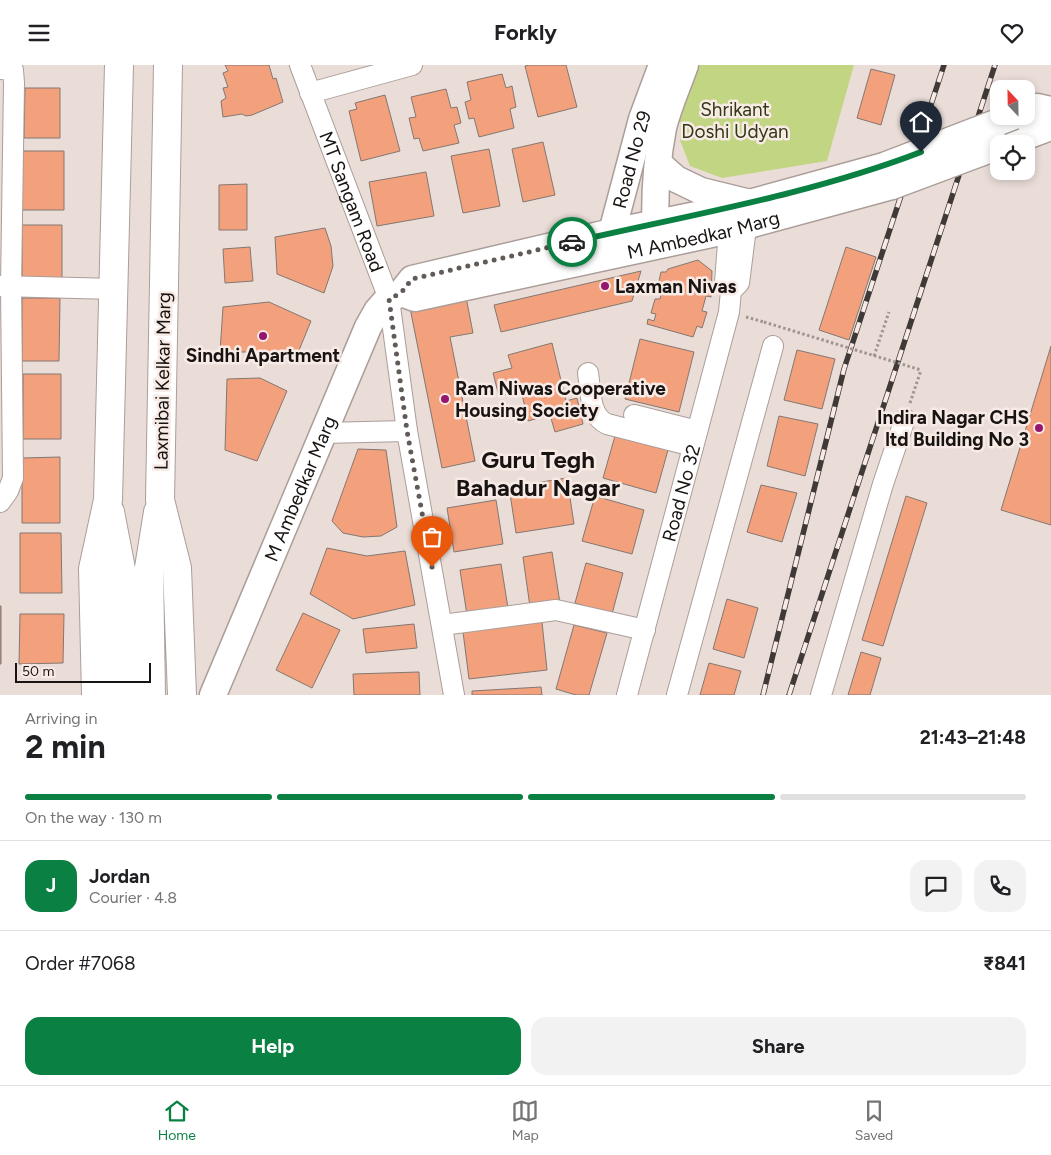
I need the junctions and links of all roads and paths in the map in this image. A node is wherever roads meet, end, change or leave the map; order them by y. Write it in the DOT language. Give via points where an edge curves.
graph roads {
  1 [pos="119,65"];
  2 [pos="168,65"];
  3 [pos="300,65"];
  4 [pos="412,65"];
  5 [pos="662,65"];
  6 [pos="685,65"];
  7 [pos="0,69"];
  8 [pos="310,93"];
  9 [pos="1051,110"];
  10 [pos="1051,122"];
  11 [pos="1018,127"];
  12 [pos="990,148"];
  13 [pos="658,163"];
  14 [pos="888,176"];
  15 [pos="739,217"];
  16 [pos="656,234"];
  17 [pos="612,244"];
  18 [pos="6,286"];
  19 [pos="114,289"];
  20 [pos="395,296"];
  21 [pos="889,312"];
  22 [pos="764,322"];
  23 [pos="773,346"];
  24 [pos="874,356"];
  25 [pos="588,373"];
  26 [pos="634,415"];
  27 [pos="905,419"];
  28 [pos="407,431"];
  29 [pos="323,433"];
  30 [pos="627,437"];
  31 [pos="694,443"];
  32 [pos="108,500"];
  33 [pos="160,500"];
  34 [pos="0,502"];
  35 [pos="442,625"];
  36 [pos="645,630"];
  37 [pos="96,695"];
  38 [pos="123,695"];
  39 [pos="151,695"];
  40 [pos="182,695"];
  41 [pos="213,695"];
  42 [pos="454,695"];
  43 [pos="628,695"];
  44 [pos="677,695"];
  45 [pos="822,695"];
  1 -- 19 [label="highway"];
  2 -- 33 [label="highway, Laxmibai Kelkar Marg"];
  3 -- 8 [label="street, MT Sangam Road"];
  4 -- 8 [label="street"];
  5 -- 17 [label="main road, Road No 29" via="642,119"];
  6 -- 13 [label="main road" via="664,126"];
  7 -- 18 [label="street" via="13,71"];
  8 -- 20 [label="street, MT Sangam Road"];
  9 -- 11 [label="main road, M Ambedkar Marg" via="1037,107"];
  10 -- 11 [label="main road, M Ambedkar Marg" via="1048,127"];
  11 -- 14 [label="main road, M Ambedkar Marg, bridge"];
  12 -- 14 [label="main road, M Ambedkar Marg, bridge"];
  13 -- 15 [label="main road" via="676,179 701,191"];
  13 -- 16 [label="main road"];
  14 -- 15 [label="main road, M Ambedkar Marg"];
  15 -- 16 [label="main road, M Ambedkar Marg"];
  15 -- 31 [label="street, Road No 32" via="739,283 731,291 729,312"];
  16 -- 17 [label="main road, M Ambedkar Marg"];
  17 -- 20 [label="main road, M Ambedkar Marg" via="412,279"];
  18 -- 19 [label="street"];
  18 -- 34 [label="street" via="13,478"];
  19 -- 32 [label="highway"];
  20 -- 28 [label="street, MT Sangam Road"];
  20 -- 29 [label="main road, M Ambedkar Marg" via="378,311 368,327"];
  21 -- 24 [label="path"];
  22 -- 24 [label="path, bridge"];
  23 -- 44 [label="street"];
  24 -- 27 [label="path, bridge" via="921,370"];
  25 -- 31 [label="street" via="594,412 600,421"];
  26 -- 31 [label="street"];
  27 -- 45 [label="street"];
  28 -- 29 [label="street"];
  28 -- 35 [label="street, MT Sangam Road"];
  29 -- 41 [label="main road, M Ambedkar Marg"];
  30 -- 31 [label="street"];
  31 -- 36 [label="street, Road No 32"];
  32 -- 37 [label="highway" via="93,569"];
  32 -- 38 [label="highway" via="121,569"];
  33 -- 39 [label="highway" via="149,568"];
  33 -- 40 [label="highway, Laxmibai Kelkar Marg" via="177,568"];
  35 -- 36 [label="street" via="556,610"];
  35 -- 42 [label="street, MT Sangam Road"];
  36 -- 43 [label="street, Road No 32"];
}
